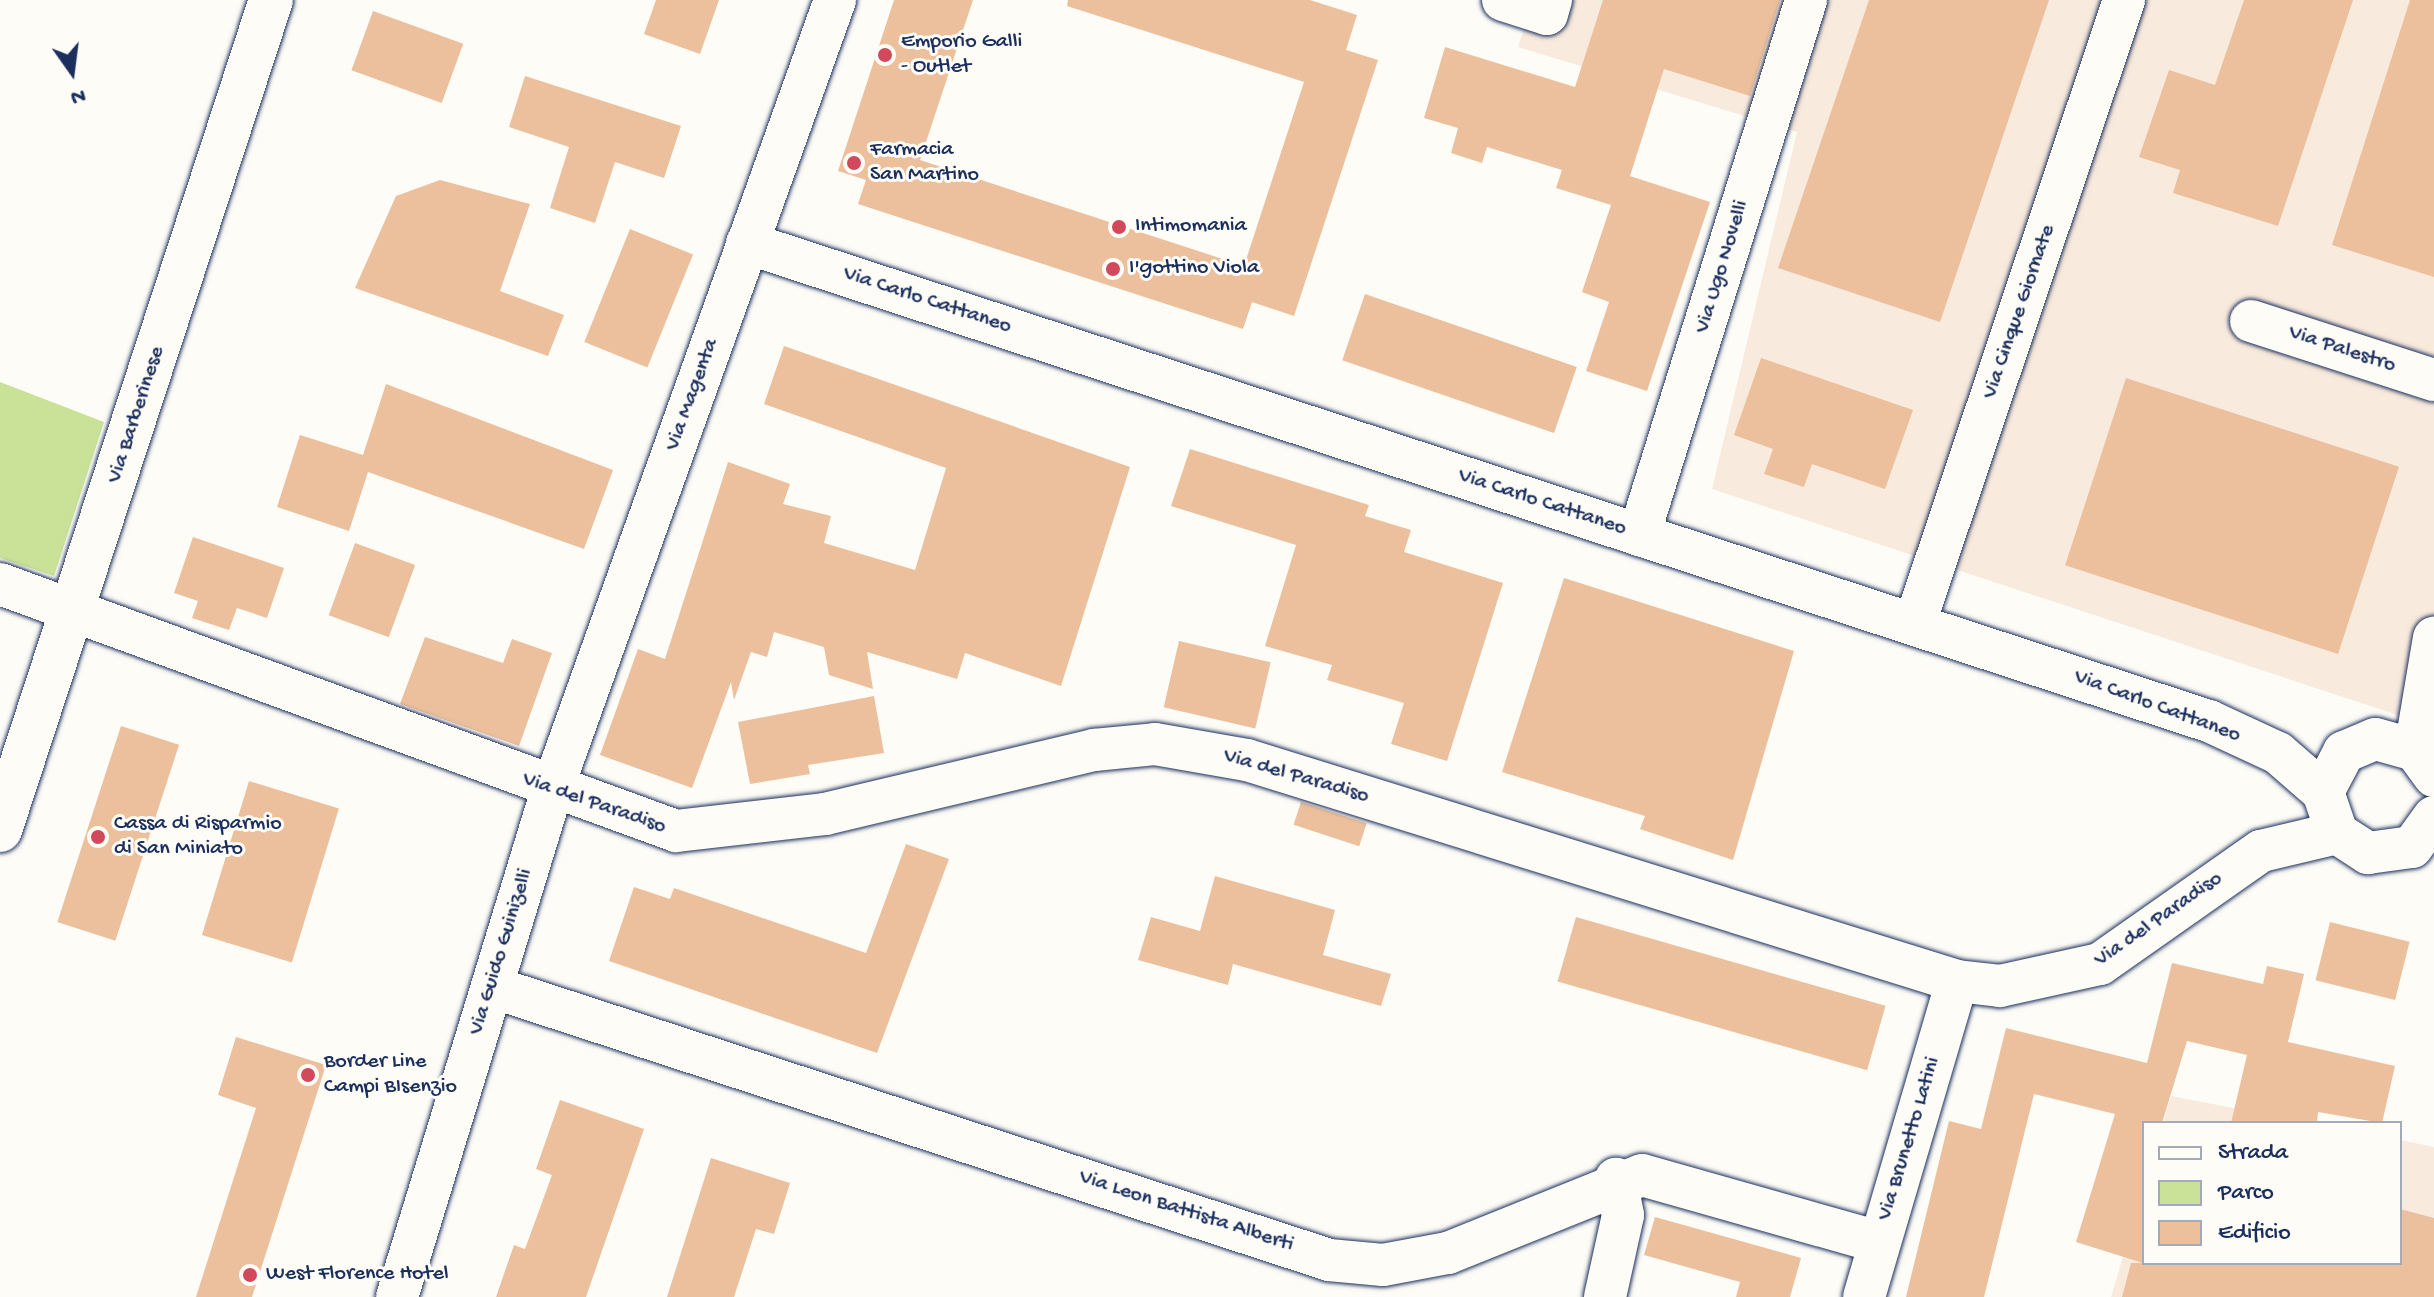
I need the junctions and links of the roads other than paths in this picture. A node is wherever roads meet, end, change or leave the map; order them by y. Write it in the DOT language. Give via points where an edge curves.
graph roads {
  1 [pos="271,0"];
  2 [pos="835,0"];
  3 [pos="1503,0"];
  4 [pos="1551,0"];
  5 [pos="1806,0"];
  6 [pos="2124,0"];
  7 [pos="747,243"];
  8 [pos="2251,321"];
  9 [pos="2434,380"];
  10 [pos="1639,535"];
  11 [pos="0,584"];
  12 [pos="75,607"];
  13 [pos="1915,623"];
  14 [pos="2429,653"];
  15 [pos="2375,739"];
  16 [pos="2429,770"];
  17 [pos="552,790"];
  18 [pos="2323,792"];
  19 [pos="2434,817"];
  20 [pos="0,830"];
  21 [pos="2337,833"];
  22 [pos="2419,857"];
  23 [pos="1957,981"];
  24 [pos="492,987"];
  25 [pos="1616,1179"];
  26 [pos="1879,1242"];
  27 [pos="1377,1281"];
  28 [pos="397,1297"];
  29 [pos="1605,1297"];
  30 [pos="1864,1297"];
  1 -- 12 [label="main road, Via Barberinese"];
  2 -- 7 [label="street, Via Magenta"];
  3 -- 4 [label="street" via="1547,14"];
  5 -- 10 [label="street, Via Ugo Novelli"];
  6 -- 13 [label="street, Via Cinque Giornate"];
  7 -- 10 [label="street, Via Carlo Cattaneo"];
  7 -- 17 [label="street, Via Magenta"];
  8 -- 9 [label="street, Via Palestro"];
  10 -- 13 [label="street, Via Carlo Cattaneo"];
  11 -- 12 [label="street, Via del Paradiso"];
  12 -- 17 [label="street, Via del Paradiso"];
  12 -- 20 [label="main road, Via Barberinese"];
  13 -- 18 [label="street, Via Carlo Cattaneo" via="2209,721 2278,753"];
  14 -- 15 [label="street"];
  14 -- 16 [label="street"];
  15 -- 16 [label="street"];
  15 -- 18 [label="street" via="2344,752"];
  17 -- 23 [label="street, Via del Paradiso" via="676,831 720,831 1094,750 1155,744 1247,760"];
  17 -- 24 [label="street, Via Guido Guinizelli"];
  18 -- 21 [label="street"];
  19 -- 22 [label="street"];
  21 -- 22 [label="street" via="2368,853"];
  21 -- 23 [label="street, Via del Paradiso" via="2261,851 2100,964 2036,984"];
  23 -- 26 [label="street, Via Brunetto Latini"];
  24 -- 27 [label="street, Via Leon Battista Alberti" via="1329,1260"];
  24 -- 28 [label="street, Via Guido Guinizelli"];
  25 -- 26 [label="street, Via Leon Battista Alberti" via="1671,1179"];
  25 -- 27 [label="street, Via Leon Battista Alberti" via="1512,1233"];
  25 -- 29 [label="street" via="1623,1215"];
  26 -- 30 [label="street, Via Brunetto Latini"];
}
